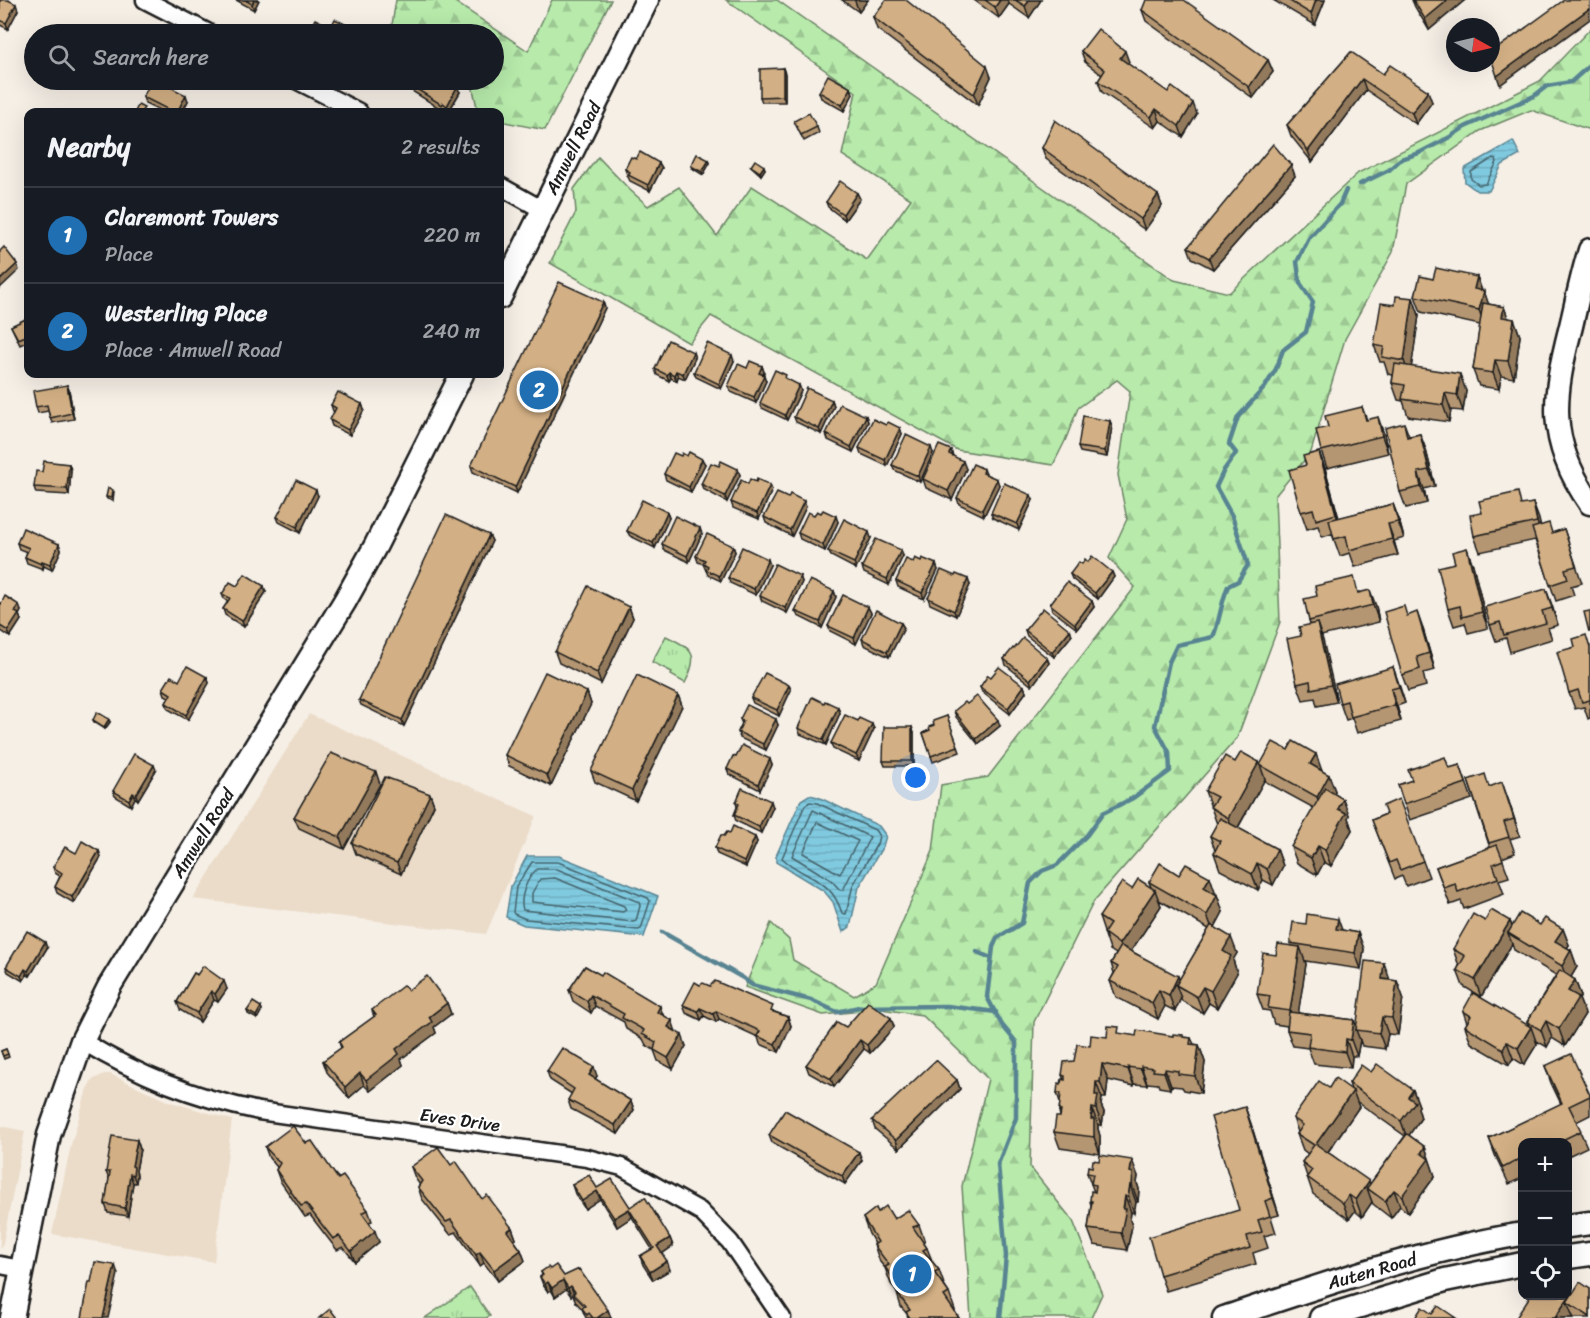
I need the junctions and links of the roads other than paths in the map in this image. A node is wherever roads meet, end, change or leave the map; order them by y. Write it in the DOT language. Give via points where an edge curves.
graph roads {
  1 [pos="145,0"];
  2 [pos="647,0"];
  3 [pos="192,24"];
  4 [pos="316,90"];
  5 [pos="351,108"];
  6 [pos="504,188"];
  7 [pos="543,210"];
  8 [pos="1590,250"];
  9 [pos="504,289"];
  10 [pos="460,378"];
  11 [pos="1590,502"];
  12 [pos="82,1041"];
  13 [pos="1590,1222"];
  14 [pos="1572,1225"];
  15 [pos="1518,1235"];
  16 [pos="1590,1254"];
  17 [pos="1572,1256"];
  18 [pos="1518,1265"];
  19 [pos="11,1267"];
  20 [pos="12,1318"];
  21 [pos="782,1318"];
  22 [pos="1224,1318"];
  23 [pos="1321,1318"];
  1 -- 3 [label="street"];
  2 -- 7 [label="main road, Amwell Road"];
  4 -- 5 [label="street"];
  6 -- 7 [label="street"];
  7 -- 9 [label="main road, Amwell Road"];
  8 -- 11 [label="main road" via="1560,368 1556,411 1568,465"];
  10 -- 12 [label="main road, Amwell Road" via="345,601 109,987"];
  12 -- 19 [label="main road, Amwell Road" via="49,1135"];
  12 -- 21 [label="street, Eves Drive" via="173,1088 226,1104 566,1155 622,1167 700,1211 730,1242"];
  13 -- 14 [label="main road"];
  15 -- 22 [label="main road, Auten Road" via="1458,1246 1360,1273"];
  16 -- 17 [label="main road"];
  18 -- 23 [label="main road, Auten Road" via="1445,1280"];
  19 -- 20 [label="main road, Amwell Road"];
}
